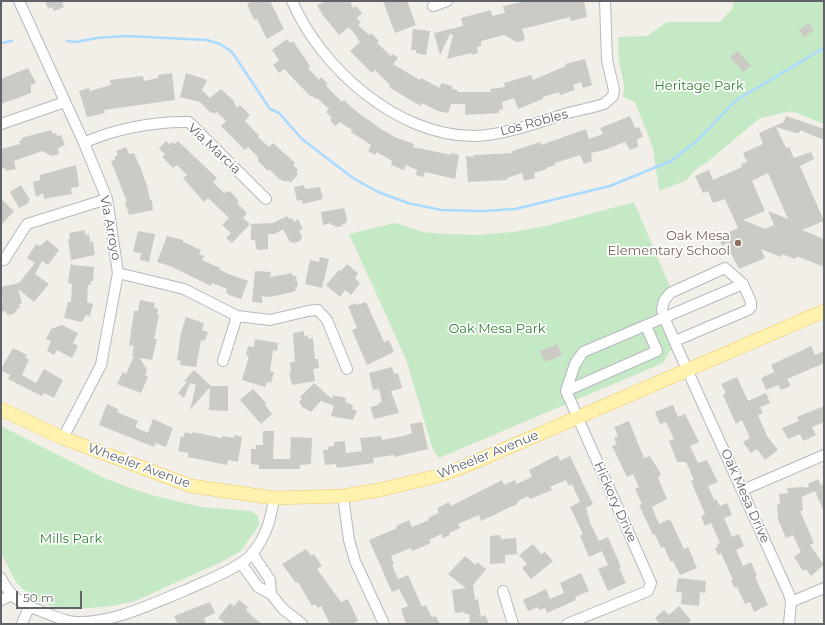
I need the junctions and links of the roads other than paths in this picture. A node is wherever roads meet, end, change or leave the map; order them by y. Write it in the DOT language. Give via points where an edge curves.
graph roads {
  1 [pos="19,1"];
  2 [pos="292,1"];
  3 [pos="447,1"];
  4 [pos="605,1"];
  5 [pos="433,6"];
  6 [pos="65,102"];
  7 [pos="1,124"];
  8 [pos="84,143"];
  9 [pos="266,199"];
  10 [pos="107,200"];
  11 [pos="1,259"];
  12 [pos="118,274"];
  13 [pos="742,284"];
  14 [pos="824,311"];
  15 [pos="237,316"];
  16 [pos="664,317"];
  17 [pos="646,326"];
  18 [pos="675,341"];
  19 [pos="223,361"];
  20 [pos="347,369"];
  21 [pos="689,370"];
  22 [pos="566,391"];
  23 [pos="1,409"];
  24 [pos="578,418"];
  25 [pos="63,438"];
  26 [pos="824,455"];
  27 [pos="743,490"];
  28 [pos="343,496"];
  29 [pos="274,498"];
  30 [pos="252,553"];
  31 [pos="241,563"];
  32 [pos="266,572"];
  33 [pos="1,578"];
  34 [pos="253,581"];
  35 [pos="824,588"];
  36 [pos="503,591"];
  37 [pos="271,594"];
  38 [pos="13,595"];
  39 [pos="1,600"];
  40 [pos="791,602"];
  41 [pos="29,607"];
  42 [pos="22,621"];
  43 [pos="56,621"];
  44 [pos="13,624"];
  45 [pos="302,624"];
  46 [pos="384,624"];
  47 [pos="513,624"];
  48 [pos="567,624"];
  49 [pos="789,624"];
  1 -- 6 [label="street, Via Arroyo"];
  2 -- 4 [label="street, Los Robles" via="322,49 350,80 373,100 408,121 427,128 456,135 474,136 510,131 597,106 613,96 607,60"];
  3 -- 5 [label="street"];
  6 -- 7 [label="street"];
  6 -- 8 [label="street, Via Arroyo"];
  8 -- 9 [label="street, Via Marcia" via="116,131 189,122"];
  8 -- 10 [label="street, Via Arroyo"];
  10 -- 11 [label="street" via="27,224 4,260"];
  10 -- 12 [label="street, Via Arroyo"];
  12 -- 15 [label="street" via="184,289"];
  12 -- 25 [label="street, Via Arroyo" via="101,365"];
  13 -- 16 [label="street"];
  13 -- 16 [label="street" via="725,268 670,293 664,301"];
  13 -- 18 [label="street" via="751,302 748,310"];
  14 -- 21 [label="main road, Wheeler Avenue"];
  15 -- 19 [label="street"];
  15 -- 20 [label="street" via="270,320 318,310 328,320"];
  16 -- 17 [label="street"];
  16 -- 18 [label="street, Oak Mesa Drive"];
  17 -- 22 [label="street" via="583,352"];
  17 -- 22 [label="street" via="657,351"];
  18 -- 21 [label="street, Oak Mesa Drive"];
  21 -- 24 [label="main road, Wheeler Avenue"];
  21 -- 27 [label="street, Oak Mesa Drive"];
  22 -- 24 [label="street, Hickory Drive"];
  23 -- 25 [label="main road, Wheeler Avenue"];
  24 -- 28 [label="main road, Wheeler Avenue" via="438,476 392,488"];
  24 -- 48 [label="street, Hickory Drive" via="651,583 648,591"];
  25 -- 29 [label="main road, Wheeler Avenue" via="190,486"];
  26 -- 27 [label="street"];
  27 -- 40 [label="street, Oak Mesa Drive"];
  28 -- 29 [label="main road, Wheeler Avenue"];
  28 -- 46 [label="street" via="348,540"];
  29 -- 30 [label="street" via="271,519 262,540"];
  30 -- 31 [label="street"];
  30 -- 32 [label="street"];
  31 -- 34 [label="street"];
  31 -- 43 [label="street" via="156,602 109,618 75,622"];
  32 -- 34 [label="street"];
  32 -- 37 [label="street" via="270,580"];
  33 -- 38 [label="street"];
  34 -- 37 [label="street"];
  35 -- 40 [label="street"];
  36 -- 47 [label="street"];
  37 -- 45 [label="street"];
  38 -- 39 [label="street"];
  38 -- 41 [label="street"];
  40 -- 49 [label="street, Oak Mesa Drive"];
  41 -- 42 [label="street"];
  41 -- 43 [label="street"];
  42 -- 44 [label="street"];
}
